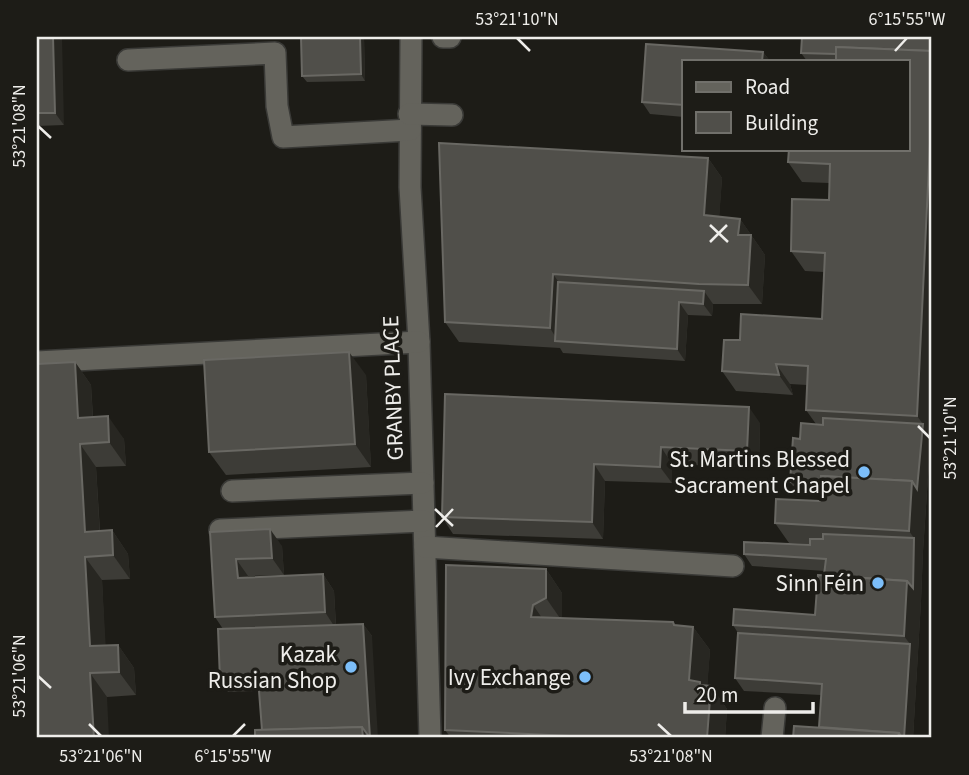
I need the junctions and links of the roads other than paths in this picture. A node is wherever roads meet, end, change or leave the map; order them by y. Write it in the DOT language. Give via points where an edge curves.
graph roads {
  1 [pos="411,37"];
  2 [pos="443,37"];
  3 [pos="450,37"];
  4 [pos="128,60"];
  5 [pos="452,115"];
  6 [pos="410,122"];
  7 [pos="419,342"];
  8 [pos="37,362"];
  9 [pos="423,483"];
  10 [pos="232,491"];
  11 [pos="424,521"];
  12 [pos="220,530"];
  13 [pos="425,547"];
  14 [pos="733,566"];
  15 [pos="775,708"];
  16 [pos="430,738"];
  17 [pos="772,738"];
  1 -- 6 [label="lane, GRANBY PLACE"];
  2 -- 3 [label="lane"];
  4 -- 6 [label="lane" via="275,52 283,137"];
  5 -- 6 [label="lane"];
  6 -- 7 [label="lane, GRANBY PLACE"];
  7 -- 8 [label="lane"];
  7 -- 9 [label="lane, GRANBY PLACE"];
  9 -- 10 [label="lane"];
  9 -- 11 [label="lane, GRANBY PLACE"];
  11 -- 12 [label="lane"];
  11 -- 13 [label="lane, GRANBY PLACE"];
  13 -- 14 [label="lane"];
  13 -- 16 [label="lane, GRANBY PLACE"];
  15 -- 17 [label="lane"];
}
